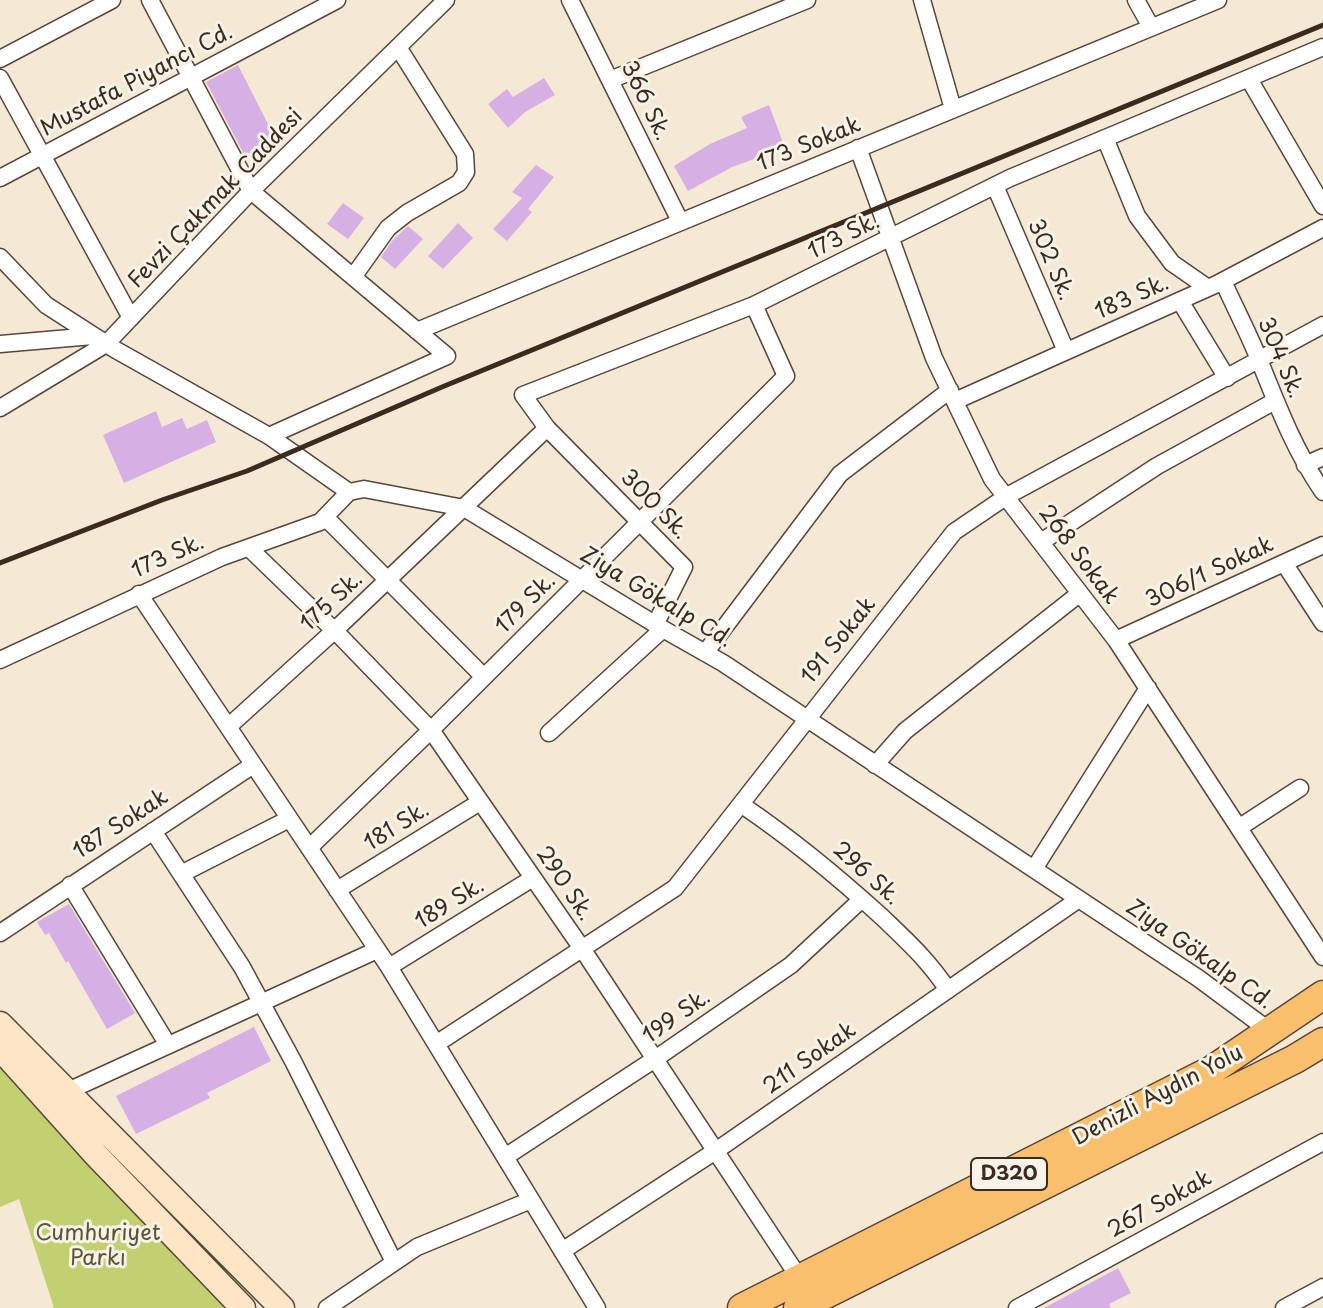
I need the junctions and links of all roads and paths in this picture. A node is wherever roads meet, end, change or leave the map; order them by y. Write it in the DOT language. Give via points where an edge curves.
graph roads {
  1 [pos="112,0"];
  2 [pos="150,0"];
  3 [pos="337,0"];
  4 [pos="446,0"];
  5 [pos="570,0"];
  6 [pos="807,0"];
  7 [pos="922,0"];
  8 [pos="1136,0"];
  9 [pos="1218,0"];
  10 [pos="1151,27"];
  11 [pos="398,47"];
  12 [pos="1323,47"];
  13 [pos="0,59"];
  14 [pos="0,78"];
  15 [pos="190,78"];
  16 [pos="1249,79"];
  17 [pos="610,80"];
  18 [pos="953,109"];
  19 [pos="1105,138"];
  20 [pos="858,148"];
  21 [pos="44,156"];
  22 [pos="0,178"];
  23 [pos="995,186"];
  24 [pos="251,191"];
  25 [pos="1323,206"];
  26 [pos="680,221"];
  27 [pos="1323,228"];
  28 [pos="890,239"];
  29 [pos="0,257"];
  30 [pos="353,277"];
  31 [pos="1216,285"];
  32 [pos="1180,301"];
  33 [pos="754,305"];
  34 [pos="131,318"];
  35 [pos="1323,325"];
  36 [pos="417,331"];
  37 [pos="100,340"];
  38 [pos="0,344"];
  39 [pos="1066,351"];
  40 [pos="1259,359"];
  41 [pos="1227,378"];
  42 [pos="952,396"];
  43 [pos="1275,401"];
  44 [pos="0,408"];
  45 [pos="547,428"];
  46 [pos="269,436"];
  47 [pos="1323,457"];
  48 [pos="1305,465"];
  49 [pos="349,492"];
  50 [pos="1323,492"];
  51 [pos="1007,496"];
  52 [pos="464,508"];
  53 [pos="325,517"];
  54 [pos="641,521"];
  55 [pos="1041,542"];
  56 [pos="1323,545"];
  57 [pos="249,548"];
  58 [pos="1284,563"];
  59 [pos="582,578"];
  60 [pos="388,580"];
  61 [pos="139,594"];
  62 [pos="1079,594"];
  63 [pos="1323,623"];
  64 [pos="659,627"];
  65 [pos="335,630"];
  66 [pos="1116,640"];
  67 [pos="705,653"];
  68 [pos="0,660"];
  69 [pos="484,677"];
  70 [pos="1148,688"];
  71 [pos="805,719"];
  72 [pos="228,727"];
  73 [pos="431,730"];
  74 [pos="549,733"];
  75 [pos="253,765"];
  76 [pos="875,765"];
  77 [pos="1300,788"];
  78 [pos="480,802"];
  79 [pos="742,805"];
  80 [pos="289,819"];
  81 [pos="1240,827"];
  82 [pos="153,831"];
  83 [pos="309,848"];
  84 [pos="1034,869"];
  85 [pos="181,874"];
  86 [pos="533,878"];
  87 [pos="70,885"];
  88 [pos="337,890"];
  89 [pos="862,899"];
  90 [pos="1079,899"];
  91 [pos="7,923"];
  92 [pos="0,933"];
  93 [pos="377,950"];
  94 [pos="583,950"];
  95 [pos="1323,957"];
  96 [pos="389,967"];
  97 [pos="948,990"];
  98 [pos="1323,995"];
  99 [pos="261,1002"];
  100 [pos="0,1024"];
  101 [pos="1271,1032"];
  102 [pos="436,1044"];
  103 [pos="168,1045"];
  104 [pos="0,1048"];
  105 [pos="1314,1054"];
  106 [pos="655,1059"];
  107 [pos="68,1091"];
  108 [pos="1323,1142"];
  109 [pos="717,1150"];
  110 [pos="505,1157"];
  111 [pos="531,1200"];
  112 [pos="562,1251"];
  113 [pos="394,1262"];
  114 [pos="800,1279"];
  115 [pos="1323,1287"];
  116 [pos="834,1299"];
  117 [pos="243,1308"];
  118 [pos="282,1308"];
  119 [pos="327,1308"];
  120 [pos="597,1308"];
  121 [pos="742,1308"];
  122 [pos="798,1308"];
  123 [pos="1017,1308"];
  124 [pos="1284,1308"];
  1 -- 13 [label="street"];
  2 -- 15 [label="street"];
  3 -- 15 [label="street, Mustafa Piyancı Cd."];
  4 -- 11 [label="street, Fevzi Çakmak Caddesi"];
  5 -- 17 [label="street, 366 Sk."];
  6 -- 17 [label="street"];
  7 -- 18 [label="street"];
  8 -- 10 [label="street"];
  9 -- 10 [label="street, 173 Sokak"];
  10 -- 18 [label="street, 173 Sokak"];
  11 -- 24 [label="street, Fevzi Çakmak Caddesi"];
  11 -- 30 [label="street" via="465,154 466,172 459,183 388,228"];
  12 -- 16 [label="street, 173 Sk."];
  14 -- 21 [label="street"];
  15 -- 21 [label="street, Mustafa Piyancı Cd."];
  15 -- 24 [label="street"];
  16 -- 19 [label="street, 173 Sk."];
  16 -- 25 [label="street"];
  17 -- 26 [label="street, 366 Sk."];
  18 -- 20 [label="street, 173 Sokak"];
  19 -- 23 [label="street, 173 Sk."];
  19 -- 31 [label="street" via="1137,216 1172,263"];
  20 -- 26 [label="street, 173 Sokak"];
  20 -- 28 [label="street, 268 Sokak"];
  21 -- 22 [label="street, Mustafa Piyancı Cd."];
  21 -- 34 [label="street"];
  23 -- 28 [label="street, 173 Sk."];
  23 -- 39 [label="street, 302 Sk."];
  24 -- 30 [label="street"];
  24 -- 34 [label="street, Fevzi Çakmak Caddesi"];
  26 -- 36 [label="street, 173 Sokak"];
  27 -- 31 [label="street, 183 Sk."];
  28 -- 33 [label="street, 173 Sk."];
  28 -- 42 [label="street, 268 Sokak"];
  29 -- 37 [label="street" via="46,305"];
  30 -- 36 [label="street"];
  31 -- 32 [label="street, 183 Sk."];
  31 -- 40 [label="street, 304 Sk."];
  32 -- 39 [label="street, 183 Sk."];
  32 -- 41 [label="street"];
  33 -- 45 [label="street, 173 Sk." via="523,395"];
  33 -- 54 [label="street, 179 Sk." via="786,376"];
  34 -- 37 [label="street, Fevzi Çakmak Caddesi"];
  35 -- 40 [label="street, 191 Sokak"];
  36 -- 46 [label="street" via="447,356"];
  37 -- 38 [label="street"];
  37 -- 44 [label="street, Fevzi Çakmak Caddesi"];
  37 -- 46 [label="street"];
  39 -- 42 [label="street, 183 Sk."];
  40 -- 41 [label="street, 191 Sokak"];
  40 -- 43 [label="street, 304 Sk."];
  41 -- 51 [label="street, 191 Sokak"];
  42 -- 51 [label="street, 268 Sokak" via="992,479"];
  42 -- 67 [label="street, 183 Sk." via="840,474"];
  43 -- 48 [label="street, 304 Sk."];
  43 -- 55 [label="street" via="1157,466"];
  45 -- 52 [label="street"];
  45 -- 54 [label="street, 300 Sk."];
  46 -- 49 [label="street"];
  47 -- 48 [label="street"];
  48 -- 50 [label="street, 304 Sk."];
  49 -- 52 [label="street, Ziya Gökalp Cd." via="364,489"];
  49 -- 53 [label="street, 173 Sk."];
  51 -- 55 [label="street, 268 Sokak"];
  51 -- 71 [label="street, 191 Sokak" via="954,532"];
  52 -- 59 [label="street, Ziya Gökalp Cd."];
  52 -- 60 [label="street, 175 Sk."];
  53 -- 57 [label="street, 173 Sk."];
  53 -- 60 [label="street"];
  54 -- 59 [label="street, 179 Sk."];
  54 -- 64 [label="street, 300 Sk." via="684,567"];
  55 -- 62 [label="street, 268 Sokak"];
  56 -- 58 [label="street, 306/1 Sokak"];
  57 -- 61 [label="street, 173 Sk."];
  57 -- 65 [label="street, 290 Sk."];
  58 -- 63 [label="street"];
  58 -- 66 [label="street, 306/1 Sokak"];
  59 -- 64 [label="street, Ziya Gökalp Cd."];
  59 -- 69 [label="street, 179 Sk."];
  60 -- 65 [label="street, 175 Sk."];
  60 -- 69 [label="street"];
  61 -- 68 [label="street, 173 Sk."];
  61 -- 72 [label="street"];
  62 -- 66 [label="street, 268 Sokak"];
  62 -- 76 [label="street" via="905,731"];
  64 -- 67 [label="street, Ziya Gökalp Cd."];
  64 -- 74 [label="street, 300 Sk."];
  65 -- 72 [label="street, 175 Sk."];
  65 -- 73 [label="street, 290 Sk."];
  66 -- 70 [label="street, 268 Sokak"];
  67 -- 71 [label="street, Ziya Gökalp Cd."];
  69 -- 73 [label="street, 179 Sk."];
  70 -- 81 [label="street, 268 Sokak"];
  70 -- 84 [label="street"];
  71 -- 76 [label="street, Ziya Gökalp Cd."];
  71 -- 79 [label="street, 191 Sokak"];
  72 -- 75 [label="street"];
  73 -- 78 [label="street, 290 Sk."];
  73 -- 83 [label="street, 179 Sk."];
  75 -- 80 [label="street"];
  75 -- 82 [label="street, 187 Sokak"];
  76 -- 84 [label="street, Ziya Gökalp Cd."];
  77 -- 81 [label="street"];
  78 -- 86 [label="street, 290 Sk."];
  78 -- 88 [label="street, 181 Sk."];
  79 -- 89 [label="street, 296 Sk." via="805,849"];
  79 -- 94 [label="street, 191 Sokak" via="675,888"];
  80 -- 83 [label="street"];
  80 -- 85 [label="street"];
  81 -- 95 [label="street, 268 Sokak"];
  82 -- 85 [label="street"];
  82 -- 87 [label="street, 187 Sokak"];
  83 -- 88 [label="street"];
  84 -- 90 [label="street, Ziya Gökalp Cd."];
  85 -- 99 [label="street"];
  86 -- 94 [label="street, 290 Sk."];
  86 -- 96 [label="street, 189 Sk."];
  87 -- 91 [label="street, 187 Sokak"];
  87 -- 103 [label="street"];
  88 -- 93 [label="street"];
  89 -- 97 [label="street, 296 Sk." via="930,963"];
  89 -- 106 [label="street, 199 Sk." via="791,965"];
  90 -- 97 [label="street, 211 Sokak"];
  90 -- 101 [label="street, Ziya Gökalp Cd."];
  91 -- 92 [label="street, 187 Sokak"];
  93 -- 96 [label="street"];
  93 -- 99 [label="street"];
  94 -- 102 [label="street, 191 Sokak"];
  94 -- 106 [label="street, 290 Sk."];
  96 -- 102 [label="street"];
  97 -- 109 [label="street, 211 Sokak"];
  98 -- 101 [label="highway, Denizli Aydın Yolu"];
  99 -- 103 [label="street"];
  99 -- 113 [label="street"];
  100 -- 107 [label="main road"];
  101 -- 114 [label="highway, Denizli Aydın Yolu / D320" via="1212,1070"];
  102 -- 110 [label="street"];
  103 -- 107 [label="street"];
  104 -- 117 [label="main road"];
  105 -- 116 [label="highway, Denizli Aydın Yolu / D320"];
  106 -- 109 [label="street, 290 Sk."];
  106 -- 110 [label="street, 199 Sk."];
  107 -- 118 [label="main road"];
  108 -- 123 [label="street, 267 Sokak"];
  109 -- 112 [label="street, 211 Sokak"];
  109 -- 114 [label="street, 290 Sk."];
  110 -- 111 [label="street"];
  111 -- 112 [label="street"];
  111 -- 113 [label="street" via="417,1247"];
  112 -- 120 [label="street"];
  113 -- 119 [label="street"];
  114 -- 121 [label="highway, Denizli Aydın Yolu / D320"];
  115 -- 124 [label="street"];
  116 -- 122 [label="highway, Denizli Aydın Yolu / D320"];
}
